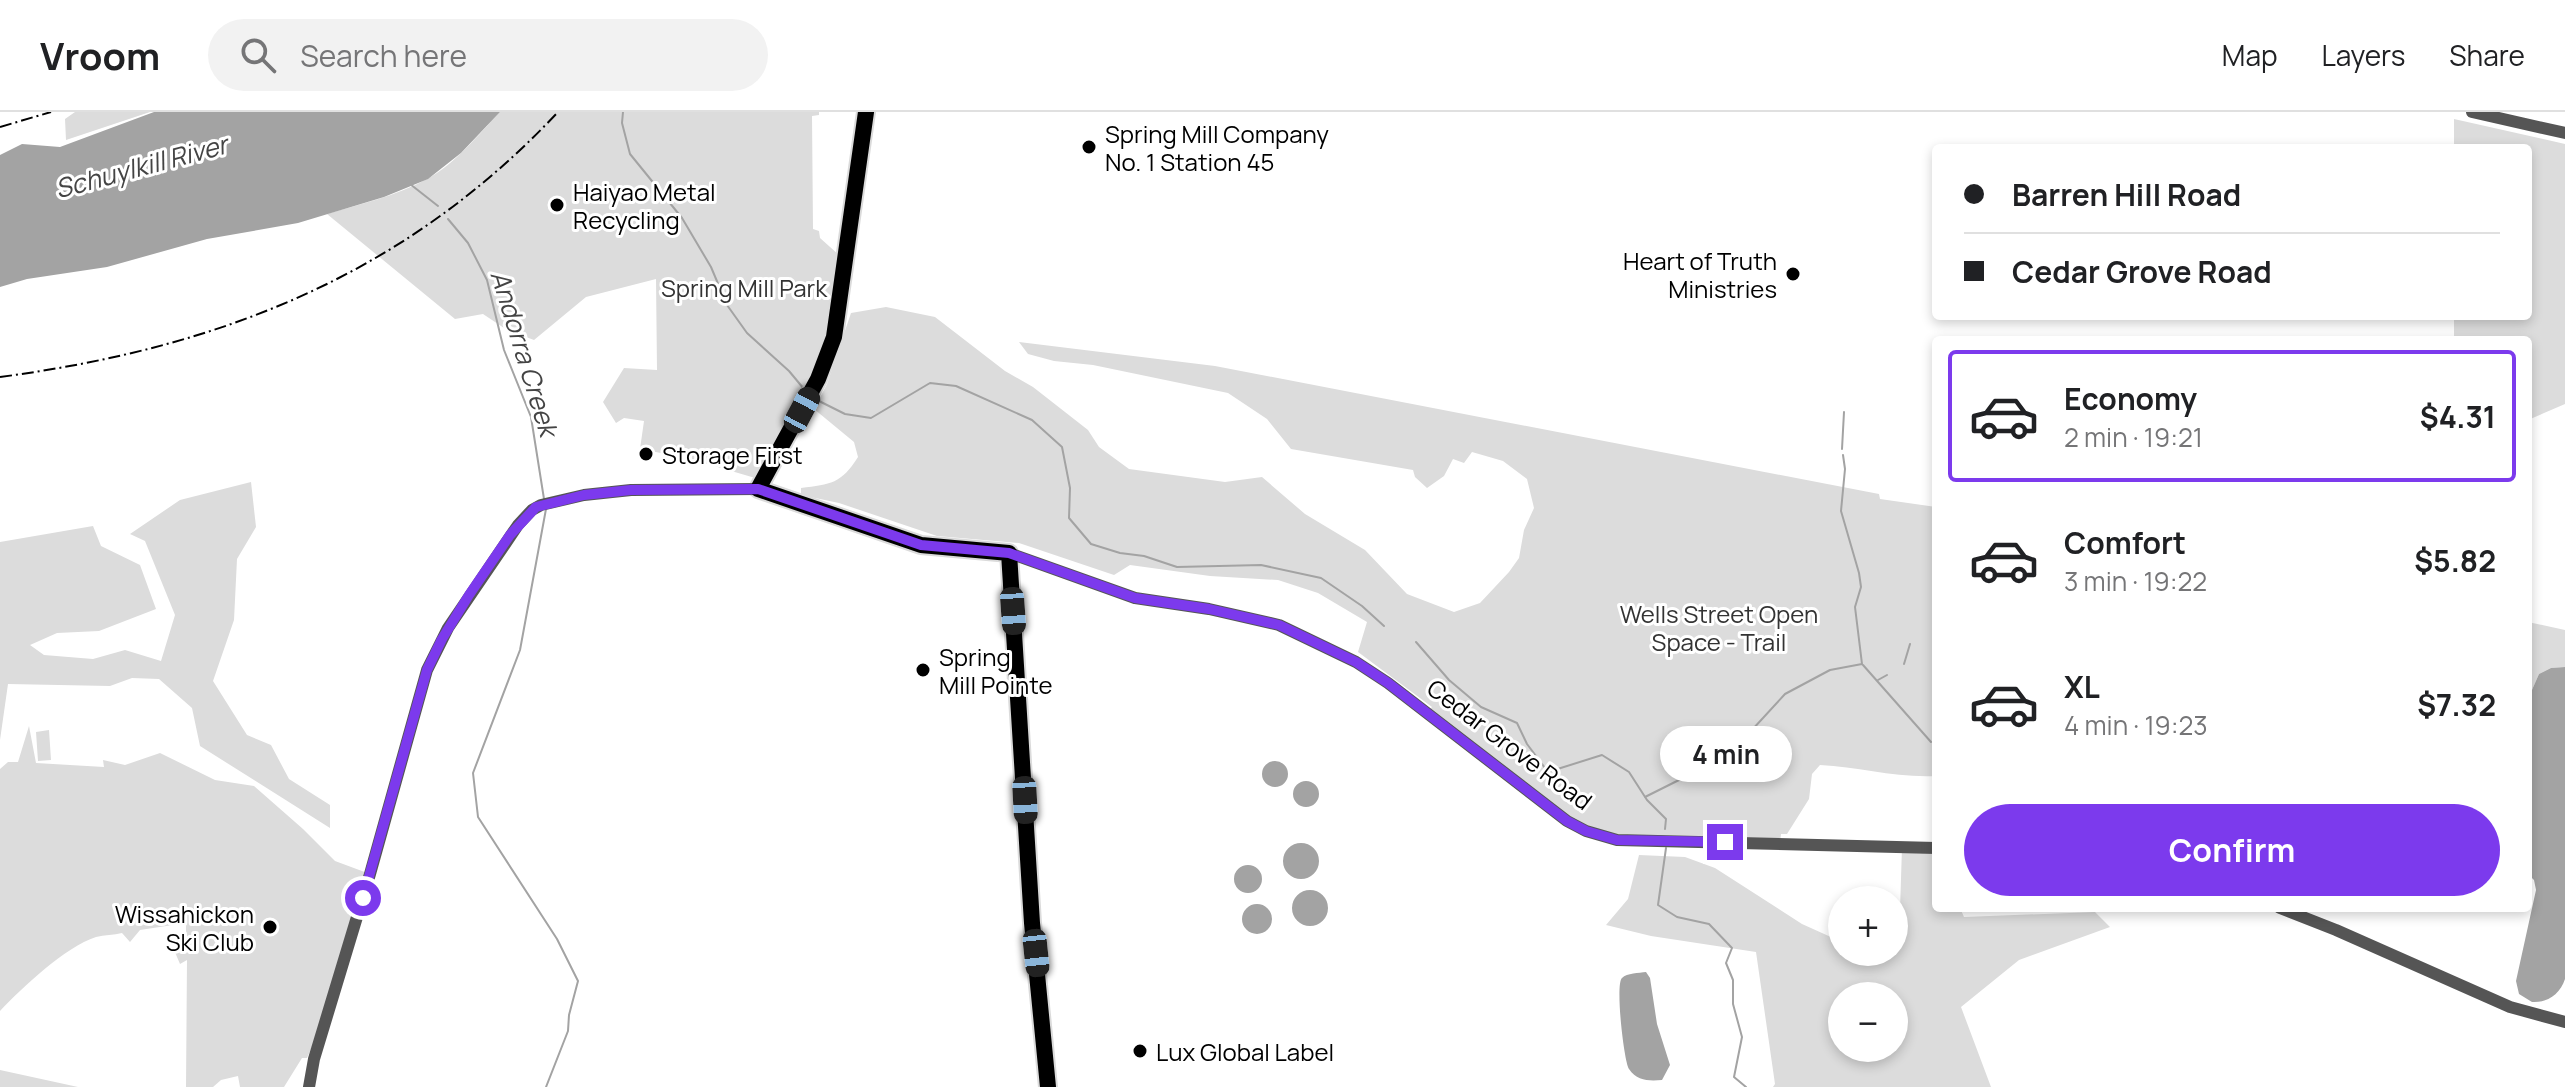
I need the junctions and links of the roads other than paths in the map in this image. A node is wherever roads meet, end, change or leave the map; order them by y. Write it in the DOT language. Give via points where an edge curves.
graph roads {
  1 [pos="866,112"];
  2 [pos="2472,112"];
  3 [pos="2565,133"];
  4 [pos="758,489"];
  5 [pos="1009,553"];
  6 [pos="1932,848"];
  7 [pos="2290,912"];
  8 [pos="2565,1022"];
  9 [pos="309,1087"];
  10 [pos="1048,1087"];
  1 -- 4 [label="main road" via="828,356"];
  2 -- 3 [label="street"];
  4 -- 5 [label="main road, Cedar Grove Road" via="921,545"];
  4 -- 9 [label="street" via="631,490 555,502 527,514 502,546 427,670"];
  5 -- 6 [label="street, Cedar Grove Road" via="1135,598 1279,625 1356,662 1586,831 1617,840"];
  5 -- 10 [label="main road" via="1032,923"];
  7 -- 8 [label="street" via="2510,1007"];
}
